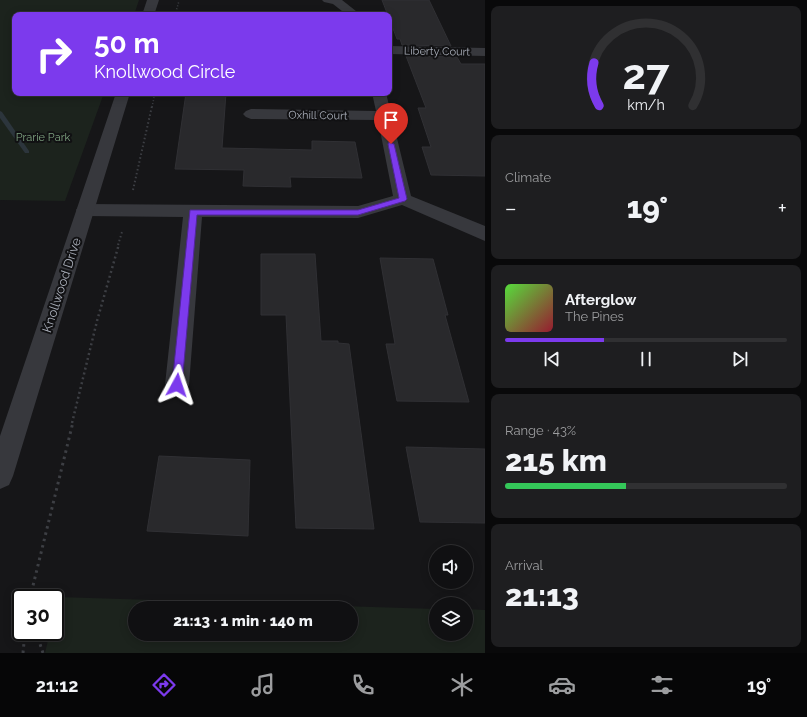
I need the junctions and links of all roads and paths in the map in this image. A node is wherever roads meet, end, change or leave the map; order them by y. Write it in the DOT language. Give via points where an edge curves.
graph roads {
  1 [pos="153,0"];
  2 [pos="334,0"];
  3 [pos="179,1"];
  4 [pos="149,12"];
  5 [pos="176,12"];
  6 [pos="351,12"];
  7 [pos="392,50"];
  8 [pos="485,52"];
  9 [pos="122,96"];
  10 [pos="154,96"];
  11 [pos="380,96"];
  12 [pos="251,114"];
  13 [pos="385,116"];
  14 [pos="403,199"];
  15 [pos="85,210"];
  16 [pos="128,211"];
  17 [pos="193,212"];
  18 [pos="485,234"];
  19 [pos="177,385"];
  20 [pos="0,476"];
  21 [pos="32,589"];
  22 [pos="24,641"];
  23 [pos="39,641"];
  24 [pos="23,653"];
  25 [pos="43,653"];
  1 -- 4 [label="street"];
  2 -- 6 [label="street"];
  3 -- 5 [label="path"];
  7 -- 8 [label="street, Liberty Court"];
  9 -- 15 [label="street, Knollwood Drive"];
  10 -- 16 [label="path"];
  11 -- 13 [label="street"];
  12 -- 13 [label="street, Oxhill Court"];
  13 -- 14 [label="street"];
  14 -- 17 [label="street" via="358,212"];
  14 -- 18 [label="street"];
  15 -- 16 [label="street"];
  15 -- 20 [label="street, Knollwood Drive"];
  16 -- 17 [label="street"];
  16 -- 21 [label="path" via="97,321"];
  17 -- 19 [label="street"];
  22 -- 24 [label="path"];
  23 -- 25 [label="path"];
}
